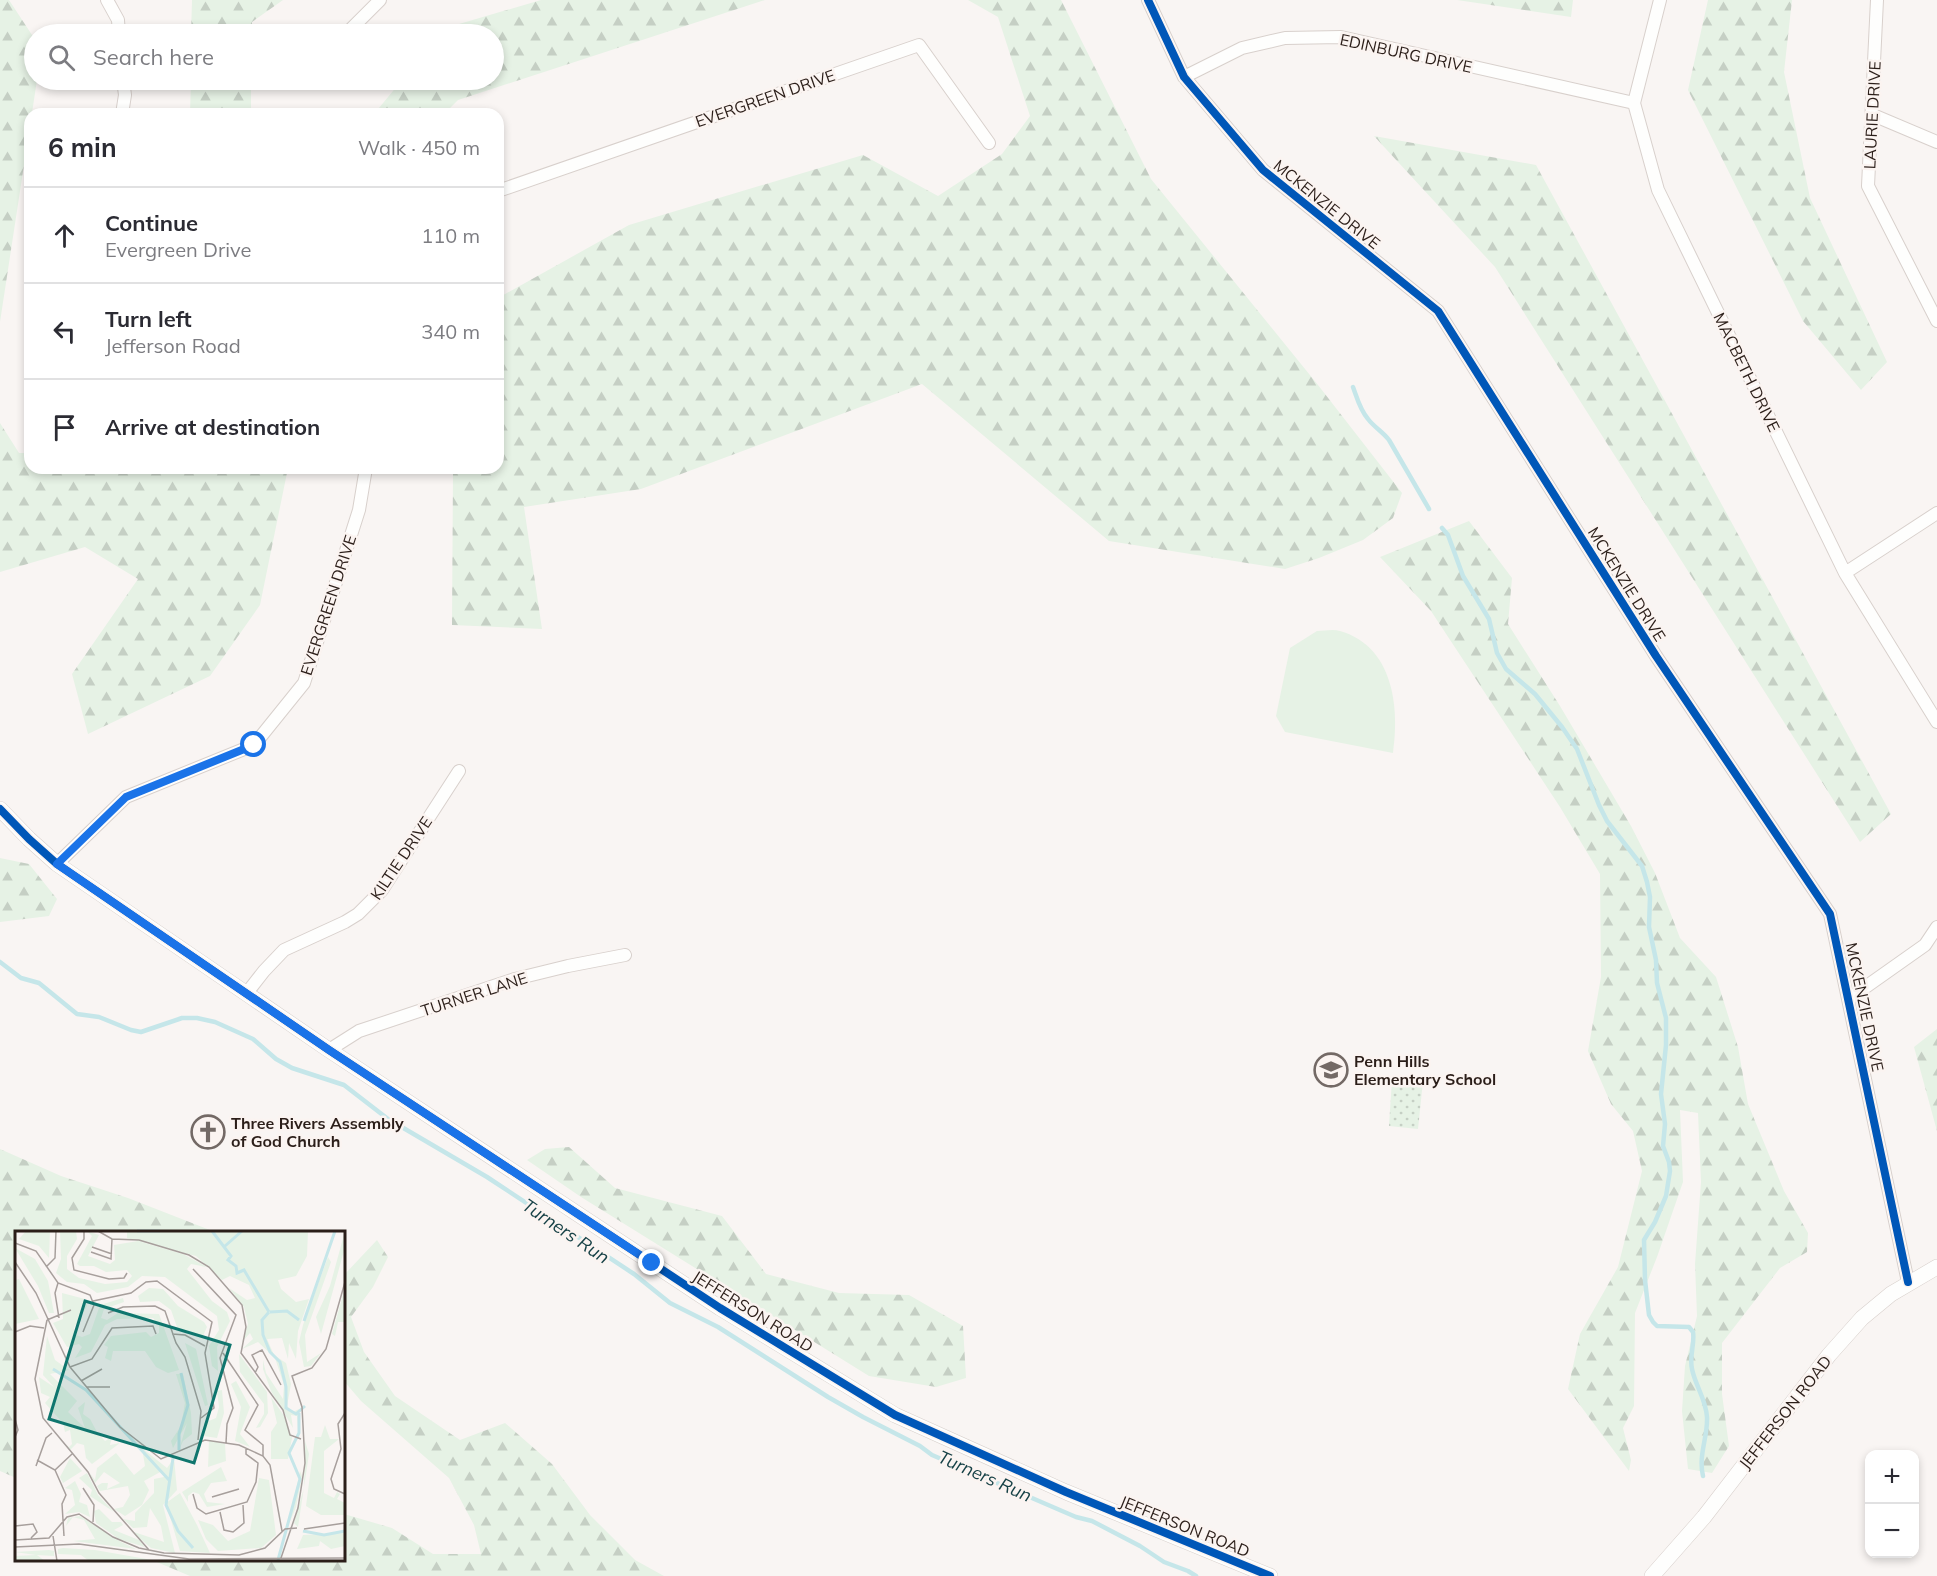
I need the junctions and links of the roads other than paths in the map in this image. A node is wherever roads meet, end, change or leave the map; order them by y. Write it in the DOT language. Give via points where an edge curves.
graph roads {
  1 [pos="107,0"];
  2 [pos="380,0"];
  3 [pos="1148,0"];
  4 [pos="1660,0"];
  5 [pos="1878,0"];
  6 [pos="118,24"];
  7 [pos="356,24"];
  8 [pos="1184,77"];
  9 [pos="124,90"];
  10 [pos="1634,103"];
  11 [pos="123,108"];
  12 [pos="1873,116"];
  13 [pos="1937,142"];
  14 [pos="989,143"];
  15 [pos="504,189"];
  16 [pos="1937,321"];
  17 [pos="365,474"];
  18 [pos="1937,513"];
  19 [pos="1845,573"];
  20 [pos="1937,722"];
  21 [pos="459,771"];
  22 [pos="0,809"];
  23 [pos="57,864"];
  24 [pos="1937,927"];
  25 [pos="625,955"];
  26 [pos="246,994"];
  27 [pos="1850,998"];
  28 [pos="329,1050"];
  29 [pos="1937,1267"];
  30 [pos="1908,1282"];
  31 [pos="1270,1576"];
  32 [pos="1652,1576"];
  1 -- 6 [label="street"];
  2 -- 7 [label="street"];
  3 -- 8 [label="street, MCKENZIE DRIVE"];
  4 -- 10 [label="street, MACBETH DRIVE"];
  5 -- 12 [label="street, LAURIE DRIVE"];
  8 -- 10 [label="street, EDINBURG DRIVE" via="1242,48 1285,38 1341,37"];
  8 -- 27 [label="street, MCKENZIE DRIVE" via="1263,170 1438,311 1656,656 1830,914"];
  9 -- 11 [label="street"];
  10 -- 19 [label="street, MACBETH DRIVE" via="1658,190"];
  12 -- 13 [label="street"];
  12 -- 16 [label="street, LAURIE DRIVE" via="1868,186"];
  14 -- 15 [label="street, EVERGREEN DRIVE" via="919,45"];
  17 -- 23 [label="street, EVERGREEN DRIVE" via="359,510 304,683 254,745 126,797"];
  18 -- 19 [label="street"];
  19 -- 20 [label="street, MACBETH DRIVE"];
  21 -- 26 [label="street, KILTIE DRIVE" via="371,903 345,922 284,950"];
  22 -- 23 [label="street, JEFFERSON ROAD"];
  23 -- 26 [label="street, JEFFERSON ROAD"];
  24 -- 27 [label="street" via="1924,945"];
  25 -- 28 [label="street, TURNER LANE" via="515,979 359,1031"];
  26 -- 28 [label="street, JEFFERSON ROAD"];
  27 -- 30 [label="street, MCKENZIE DRIVE"];
  28 -- 31 [label="street, JEFFERSON ROAD" via="720,1308 895,1415 1066,1492"];
  29 -- 30 [label="street, JEFFERSON ROAD"];
  30 -- 32 [label="street, JEFFERSON ROAD" via="1876,1305 1847,1334"];
}
